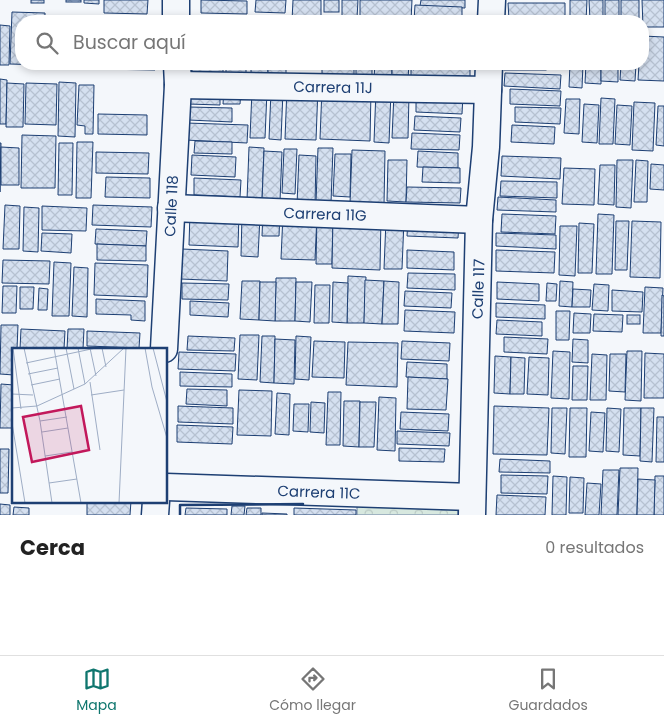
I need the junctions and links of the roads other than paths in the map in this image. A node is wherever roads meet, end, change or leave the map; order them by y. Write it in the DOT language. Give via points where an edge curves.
graph roads {
  1 [pos="176,0"];
  2 [pos="492,0"];
  3 [pos="176,15"];
  4 [pos="491,15"];
  5 [pos="489,70"];
  6 [pos="177,74"];
  7 [pos="488,90"];
  8 [pos="171,208"];
  9 [pos="479,220"];
  10 [pos="164,348"];
  11 [pos="168,487"];
  12 [pos="156,502"];
  13 [pos="472,506"];
  14 [pos="155,515"];
  1 -- 3 [label="street"];
  2 -- 4 [label="street"];
  5 -- 7 [label="street, Calle 117"];
  6 -- 7 [label="street, Carrera 11J"];
  6 -- 8 [label="street, Calle 118"];
  7 -- 9 [label="street, Calle 117"];
  8 -- 9 [label="street, Carrera 11G"];
  8 -- 10 [label="street, Calle 118"];
  9 -- 13 [label="street, Calle 117"];
  11 -- 13 [label="street, Carrera 11C"];
  12 -- 14 [label="street"];
}
